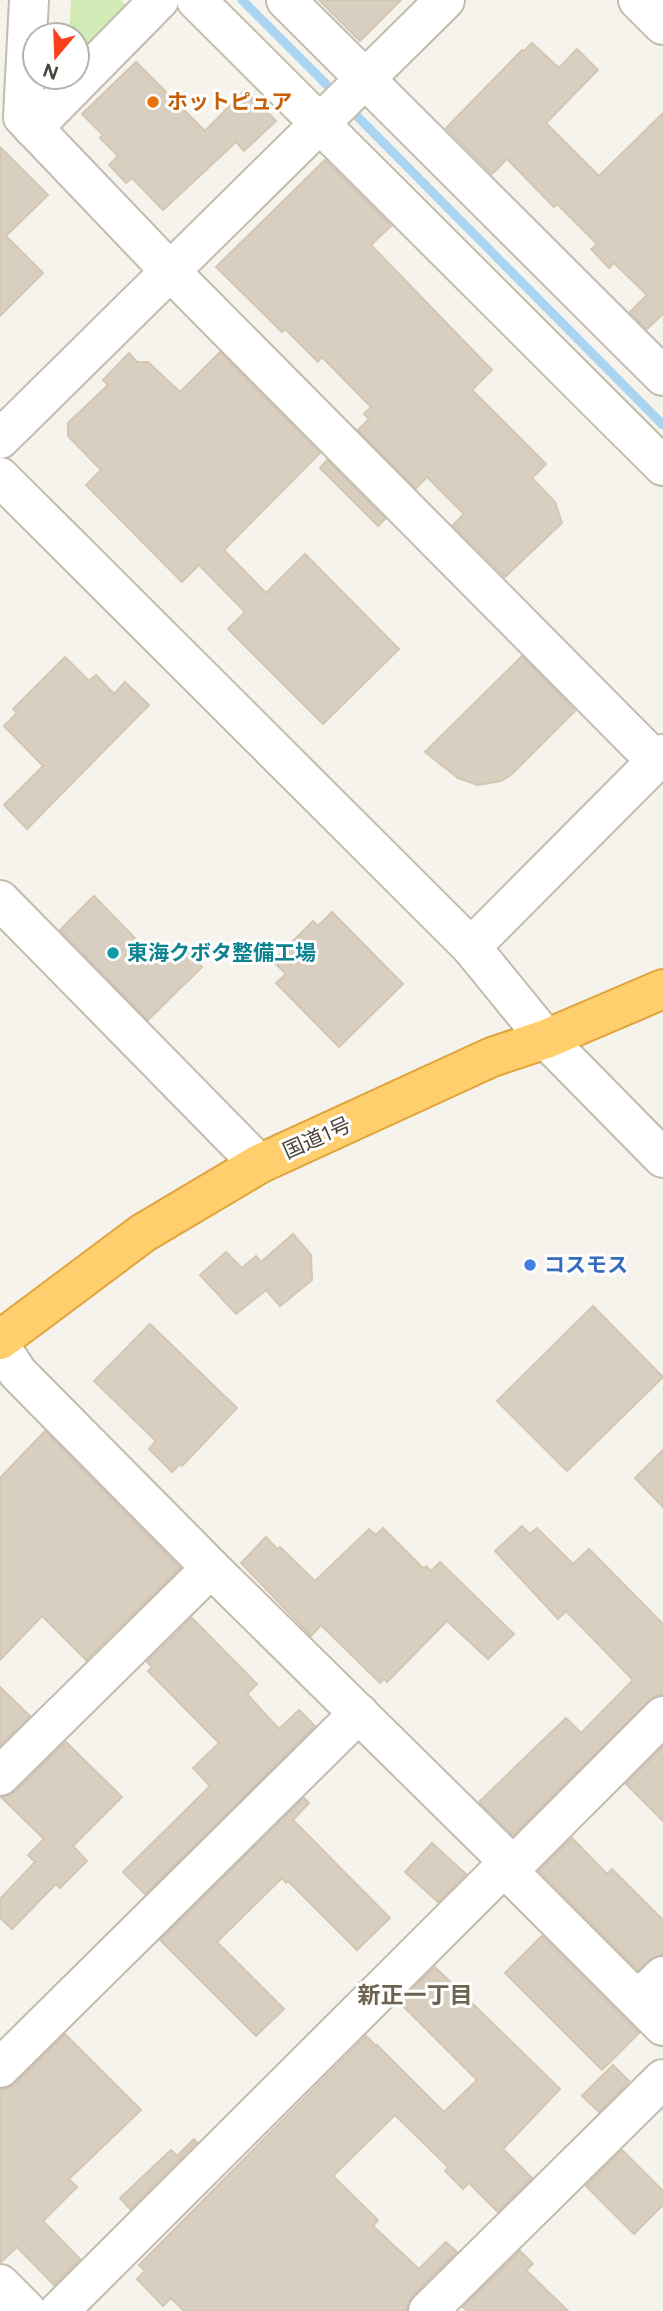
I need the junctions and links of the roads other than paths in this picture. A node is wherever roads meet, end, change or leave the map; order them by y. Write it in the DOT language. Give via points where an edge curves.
graph roads {
  1 [pos="29,0"];
  2 [pos="159,0"];
  3 [pos="196,0"];
  4 [pos="286,0"];
  5 [pos="445,0"];
  6 [pos="638,0"];
  7 [pos="663,25"];
  8 [pos="361,83"];
  9 [pos="325,120"];
  10 [pos="33,128"];
  11 [pos="171,272"];
  12 [pos="663,376"];
  13 [pos="0,439"];
  14 [pos="663,466"];
  15 [pos="0,477"];
  16 [pos="659,757"];
  17 [pos="0,900"];
  18 [pos="471,947"];
  19 [pos="663,989"];
  20 [pos="546,1039"];
  21 [pos="663,1158"];
  22 [pos="259,1164"];
  23 [pos="0,1340"];
  24 [pos="0,1346"];
  25 [pos="211,1567"];
  26 [pos="359,1713"];
  27 [pos="663,1716"];
  28 [pos="0,1776"];
  29 [pos="507,1868"];
  30 [pos="655,2001"];
  31 [pos="0,2068"];
  32 [pos="663,2079"];
  33 [pos="0,2284"];
  34 [pos="27,2311"];
  35 [pos="59,2311"];
  36 [pos="428,2311"];
  1 -- 10 [label="street" via="23,117"];
  2 -- 10 [label="street"];
  3 -- 9 [label="street"];
  4 -- 8 [label="street"];
  5 -- 8 [label="street"];
  6 -- 7 [label="street"];
  8 -- 9 [label="street"];
  8 -- 12 [label="street"];
  9 -- 11 [label="street"];
  9 -- 14 [label="street"];
  10 -- 11 [label="street"];
  11 -- 13 [label="street"];
  11 -- 16 [label="street"];
  15 -- 18 [label="street"];
  16 -- 18 [label="street"];
  17 -- 22 [label="street"];
  18 -- 20 [label="street"];
  19 -- 20 [label="highway, 国道1号"];
  20 -- 21 [label="street"];
  20 -- 22 [label="highway, 国道1号" via="492,1057"];
  22 -- 23 [label="highway, 国道1号" via="143,1233"];
  24 -- 25 [label="street" via="18,1373"];
  25 -- 26 [label="street"];
  25 -- 28 [label="street"];
  26 -- 29 [label="street" via="501,1854"];
  26 -- 31 [label="street"];
  27 -- 29 [label="street"];
  29 -- 30 [label="street"];
  29 -- 35 [label="street"];
  32 -- 36 [label="street"];
  33 -- 34 [label="street"];
}
